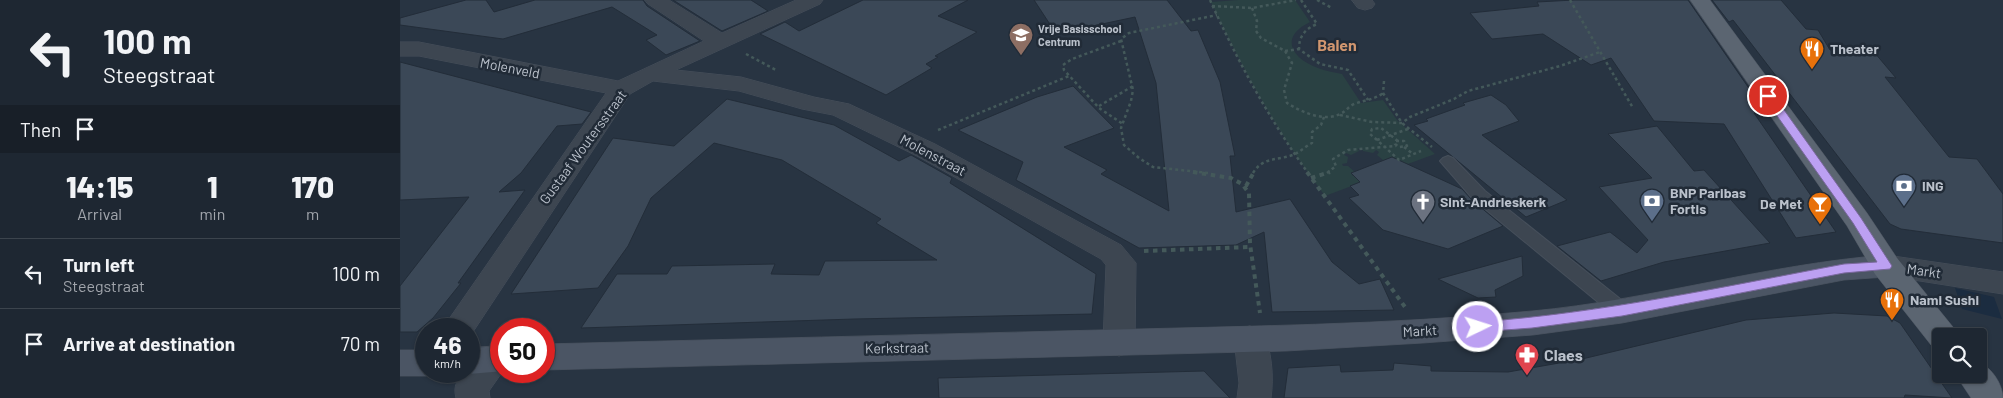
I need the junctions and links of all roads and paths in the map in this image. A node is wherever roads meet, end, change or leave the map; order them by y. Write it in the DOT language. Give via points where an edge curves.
graph roads {
  1 [pos="655,0"];
  2 [pos="813,0"];
  3 [pos="1210,0"];
  4 [pos="1296,0"];
  5 [pos="1301,0"];
  6 [pos="1318,0"];
  7 [pos="1570,0"];
  8 [pos="1700,0"];
  9 [pos="1212,6"];
  10 [pos="1252,8"];
  11 [pos="1332,8"];
  12 [pos="1217,15"];
  13 [pos="1121,40"];
  14 [pos="721,42"];
  15 [pos="400,49"];
  16 [pos="1299,49"];
  17 [pos="1285,51"];
  18 [pos="1600,52"];
  19 [pos="649,74"];
  20 [pos="1069,76"];
  21 [pos="1384,81"];
  22 [pos="1133,86"];
  23 [pos="621,89"];
  24 [pos="1382,93"];
  25 [pos="1368,100"];
  26 [pos="1098,106"];
  27 [pos="1634,108"];
  28 [pos="1340,115"];
  29 [pos="1324,116"];
  30 [pos="1402,123"];
  31 [pos="1122,124"];
  32 [pos="1408,128"];
  33 [pos="1391,134"];
  34 [pos="1377,140"];
  35 [pos="1398,141"];
  36 [pos="914,144"];
  37 [pos="1396,146"];
  38 [pos="1404,147"];
  39 [pos="1385,150"];
  40 [pos="1421,151"];
  41 [pos="1294,154"];
  42 [pos="1413,154"];
  43 [pos="1448,161"];
  44 [pos="1311,178"];
  45 [pos="1246,186"];
  46 [pos="1250,246"];
  47 [pos="1111,252"];
  48 [pos="1886,266"];
  49 [pos="1997,282"];
  50 [pos="1622,311"];
  51 [pos="465,318"];
  52 [pos="1936,328"];
  53 [pos="1423,331"];
  54 [pos="1257,338"];
  55 [pos="1119,343"];
  56 [pos="555,358"];
  57 [pos="488,360"];
  58 [pos="400,363"];
  59 [pos="415,363"];
  60 [pos="1979,383"];
  61 [pos="473,398"];
  62 [pos="1254,398"];
  63 [pos="1990,398"];
  1 -- 14 [label="street"];
  2 -- 14 [label="street, Gustaaf Woutersstraat"];
  3 -- 9 [label="path"];
  4 -- 10 [label="path"];
  5 -- 16 [label="path" via="1318,24 1300,36"];
  6 -- 11 [label="path"];
  7 -- 18 [label="path"];
  8 -- 48 [label="main road" via="1857,220"];
  9 -- 10 [label="path"];
  9 -- 12 [label="path"];
  10 -- 17 [label="path" via="1256,31 1261,38"];
  12 -- 13 [label="path" via="1129,33"];
  12 -- 41 [label="path"];
  13 -- 20 [label="path" via="1063,65"];
  13 -- 22 [label="path"];
  14 -- 19 [label="street, Gustaaf Woutersstraat"];
  15 -- 23 [label="street, Molenveld" via="419,49"];
  16 -- 17 [label="path"];
  16 -- 25 [label="path" via="1320,64 1348,70"];
  17 -- 29 [label="path" via="1292,63 1284,90 1287,103 1301,113"];
  18 -- 27 [label="path"];
  18 -- 30 [label="path" via="1468,90"];
  19 -- 23 [label="street, Gustaaf Woutersstraat"];
  19 -- 36 [label="street, Molenstraat" via="741,84 840,109"];
  20 -- 26 [label="path"];
  20 -- 36 [label="path" via="939,130"];
  21 -- 24 [label="path"];
  22 -- 26 [label="path"];
  22 -- 31 [label="path"];
  23 -- 51 [label="street, Gustaaf Woutersstraat"];
  24 -- 25 [label="path"];
  24 -- 30 [label="path"];
  25 -- 28 [label="path" via="1351,105"];
  26 -- 31 [label="path"];
  28 -- 29 [label="path"];
  28 -- 30 [label="path" via="1372,122"];
  29 -- 41 [label="path" via="1321,125 1312,132 1312,143"];
  30 -- 32 [label="path"];
  31 -- 45 [label="path" via="1122,141 1129,151 1154,168 1215,174 1238,180"];
  32 -- 33 [label="path"];
  32 -- 43 [label="path"];
  33 -- 34 [label="path"];
  33 -- 34 [label="path" via="1381,128 1372,129 1369,132"];
  33 -- 35 [label="path"];
  34 -- 39 [label="path"];
  35 -- 37 [label="path"];
  35 -- 38 [label="path" via="1405,142 1407,146"];
  36 -- 47 [label="street, Molenstraat"];
  37 -- 38 [label="path"];
  37 -- 39 [label="path"];
  38 -- 42 [label="path"];
  39 -- 42 [label="path" via="1398,160"];
  39 -- 44 [label="path" via="1356,146 1345,150 1333,159 1336,166 1330,172"];
  40 -- 42 [label="path"];
  41 -- 44 [label="path"];
  41 -- 45 [label="path" via="1266,160 1257,166"];
  43 -- 50 [label="lane" via="1479,195"];
  44 -- 53 [label="path"];
  45 -- 46 [label="path" via="1249,192"];
  46 -- 47 [label="path"];
  46 -- 54 [label="path"];
  47 -- 55 [label="street" via="1121,263"];
  48 -- 49 [label="street, Markt"];
  48 -- 50 [label="main road, Markt" via="1844,268"];
  48 -- 52 [label="main road"];
  50 -- 53 [label="main road, Markt" via="1532,323"];
  53 -- 54 [label="main road, Markt"];
  54 -- 55 [label="main road, Kerkstraat"];
  54 -- 62 [label="street"];
  55 -- 56 [label="main road, Kerkstraat"];
  57 -- 61 [label="street" via="471,388"];
  58 -- 59 [label="main road"];
  60 -- 63 [label="main road"];
}
